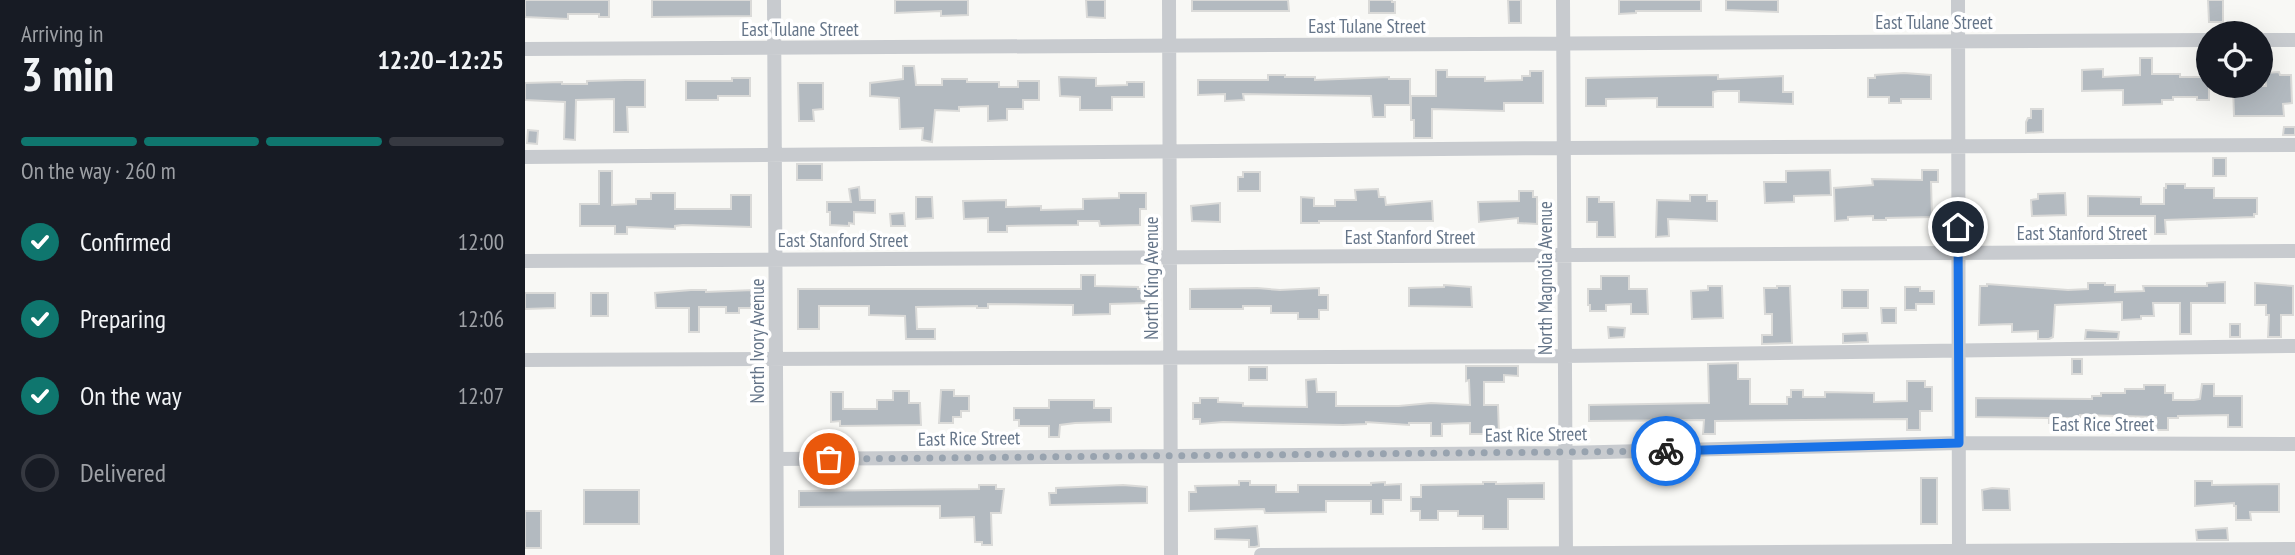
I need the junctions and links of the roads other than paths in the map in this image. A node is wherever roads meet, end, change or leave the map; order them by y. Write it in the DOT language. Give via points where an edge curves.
graph roads {
  1 [pos="774,0"];
  2 [pos="1169,0"];
  3 [pos="1563,0"];
  4 [pos="1958,0"];
  5 [pos="2196,40"];
  6 [pos="2273,40"];
  7 [pos="2295,40"];
  8 [pos="1958,42"];
  9 [pos="1564,44"];
  10 [pos="1169,46"];
  11 [pos="775,48"];
  12 [pos="525,50"];
  13 [pos="2295,145"];
  14 [pos="1564,148"];
  15 [pos="1958,148"];
  16 [pos="775,153"];
  17 [pos="1170,153"];
  18 [pos="525,157"];
  19 [pos="2295,251"];
  20 [pos="1958,253"];
  21 [pos="1565,255"];
  22 [pos="1170,258"];
  23 [pos="776,260"];
  24 [pos="525,261"];
  25 [pos="2295,346"];
  26 [pos="1958,350"];
  27 [pos="1565,356"];
  28 [pos="776,358"];
  29 [pos="1170,358"];
  30 [pos="525,360"];
  31 [pos="1959,443"];
  32 [pos="2295,444"];
  33 [pos="1565,453"];
  34 [pos="1171,456"];
  35 [pos="777,459"];
  36 [pos="2295,549"];
  37 [pos="1959,553"];
  38 [pos="1566,554"];
  39 [pos="777,555"];
  40 [pos="1171,555"];
  41 [pos="1261,555"];
  1 -- 11 [label="street, North Ivory Avenue"];
  2 -- 10 [label="street, North King Avenue"];
  3 -- 9 [label="street, North Magnolia Avenue"];
  4 -- 8 [label="street"];
  5 -- 8 [label="street, East Tulane Street"];
  6 -- 7 [label="street"];
  8 -- 9 [label="street, East Tulane Street"];
  8 -- 15 [label="street"];
  9 -- 10 [label="street, East Tulane Street"];
  9 -- 14 [label="street, North Magnolia Avenue"];
  10 -- 11 [label="street, East Tulane Street"];
  10 -- 17 [label="street, North King Avenue"];
  11 -- 12 [label="street, East Tulane Street"];
  11 -- 16 [label="street, North Ivory Avenue"];
  13 -- 15 [label="street"];
  14 -- 15 [label="street"];
  14 -- 17 [label="street"];
  14 -- 21 [label="street, North Magnolia Avenue"];
  15 -- 20 [label="street"];
  16 -- 17 [label="street"];
  16 -- 18 [label="street"];
  16 -- 23 [label="street, North Ivory Avenue"];
  17 -- 22 [label="street, North King Avenue"];
  19 -- 20 [label="street, East Stanford Street"];
  20 -- 21 [label="street, East Stanford Street"];
  20 -- 26 [label="street"];
  21 -- 22 [label="street, East Stanford Street"];
  21 -- 27 [label="street, North Magnolia Avenue"];
  22 -- 23 [label="street, East Stanford Street"];
  22 -- 29 [label="street, North King Avenue"];
  23 -- 24 [label="street, East Stanford Street"];
  23 -- 28 [label="street, North Ivory Avenue"];
  25 -- 26 [label="street"];
  26 -- 27 [label="street"];
  26 -- 31 [label="street"];
  27 -- 29 [label="street"];
  27 -- 33 [label="street, North Magnolia Avenue"];
  28 -- 29 [label="street"];
  28 -- 30 [label="street"];
  28 -- 35 [label="street, North Ivory Avenue"];
  29 -- 34 [label="street, North King Avenue"];
  31 -- 32 [label="street, East Rice Street"];
  31 -- 33 [label="street, East Rice Street"];
  31 -- 37 [label="street"];
  33 -- 34 [label="street, East Rice Street"];
  33 -- 38 [label="street, North Magnolia Avenue"];
  34 -- 35 [label="street, East Rice Street"];
  34 -- 40 [label="street, North King Avenue"];
  35 -- 39 [label="street, North Ivory Avenue"];
  36 -- 37 [label="street"];
  37 -- 38 [label="street"];
  38 -- 41 [label="street"];
}
